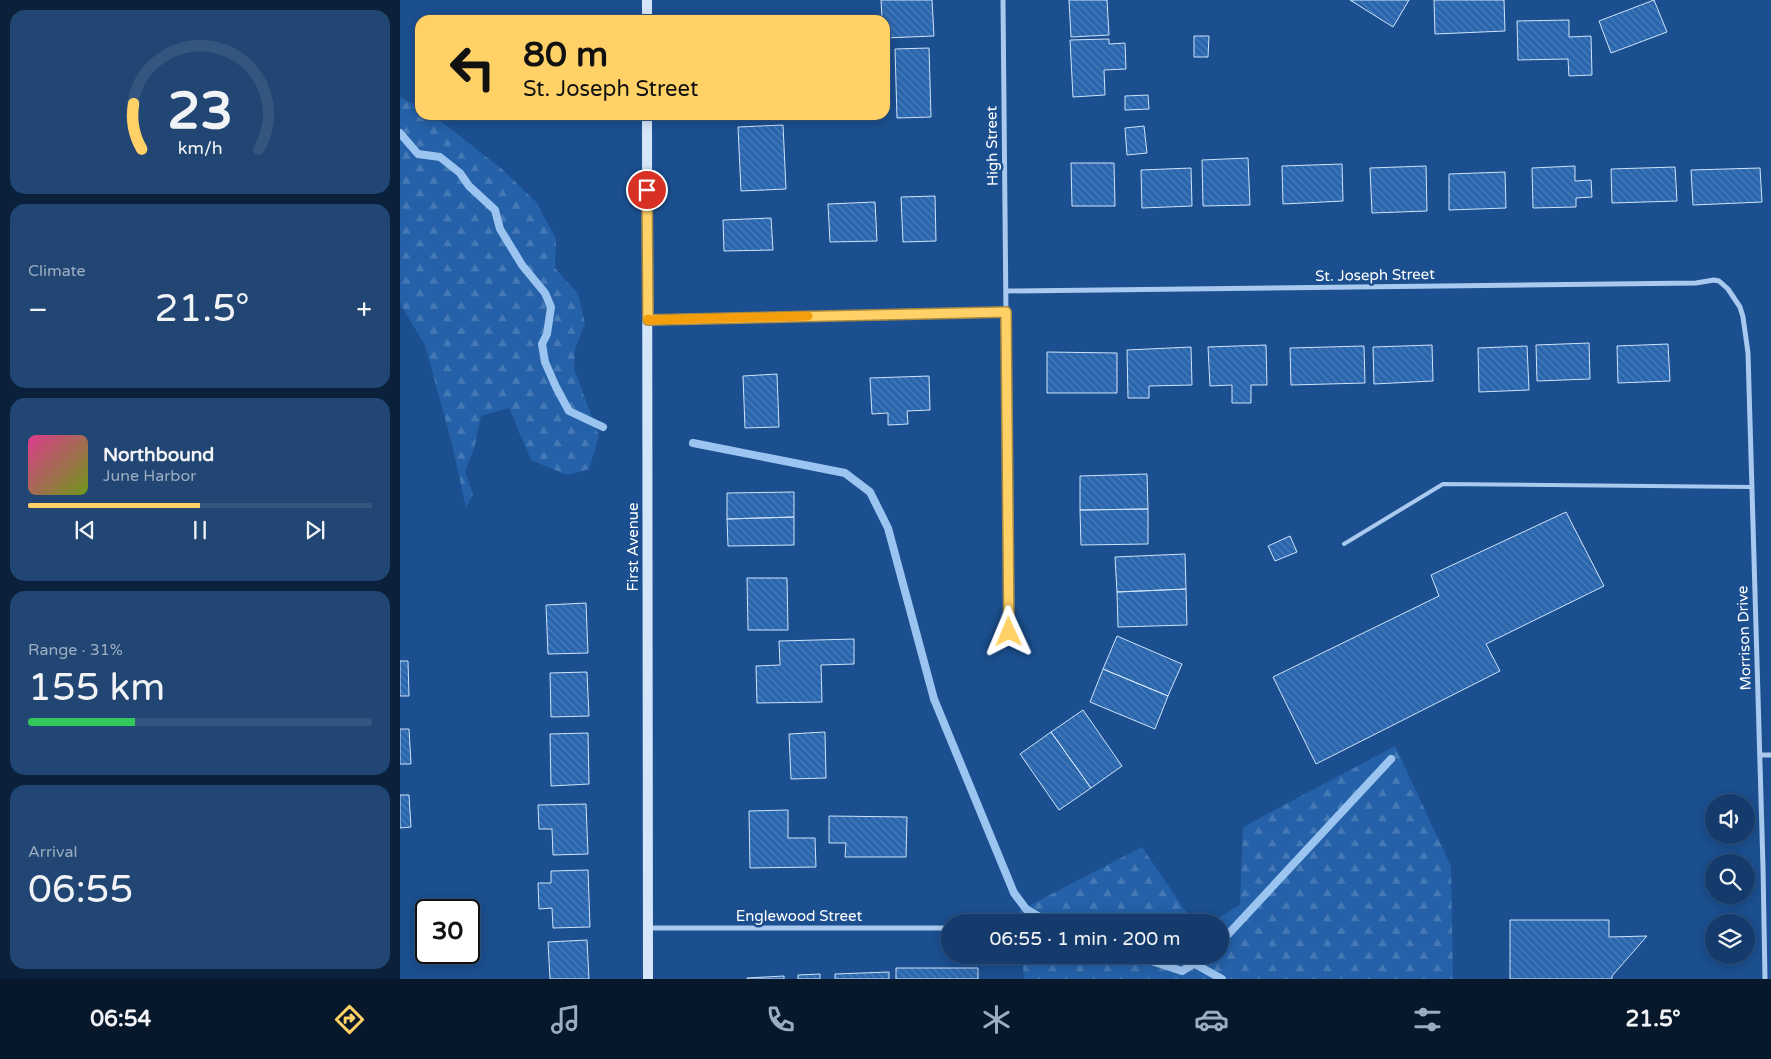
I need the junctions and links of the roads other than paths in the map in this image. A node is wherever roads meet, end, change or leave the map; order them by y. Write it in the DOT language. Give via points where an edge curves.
graph roads {
  1 [pos="646,0"];
  2 [pos="1003,0"];
  3 [pos="647,15"];
  4 [pos="647,120"];
  5 [pos="1006,291"];
  6 [pos="1735,300"];
  7 [pos="1006,312"];
  8 [pos="648,320"];
  9 [pos="1752,487"];
  10 [pos="1344,544"];
  11 [pos="1009,632"];
  12 [pos="1771,754"];
  13 [pos="1760,755"];
  14 [pos="648,928"];
  15 [pos="941,928"];
  16 [pos="648,979"];
  17 [pos="1765,979"];
  1 -- 3 [label="main road"];
  2 -- 5 [label="street, High Street"];
  4 -- 8 [label="main road, First Avenue"];
  5 -- 6 [label="street, St. Joseph Street" via="1696,283 1714,280 1724,285"];
  5 -- 7 [label="street, High Street"];
  6 -- 9 [label="street, Morrison Drive" via="1747,334"];
  7 -- 8 [label="street"];
  7 -- 11 [label="street, High Street"];
  8 -- 14 [label="main road, First Avenue"];
  9 -- 10 [label="lane" via="1443,484"];
  9 -- 13 [label="street, Morrison Drive"];
  12 -- 13 [label="street"];
  13 -- 17 [label="street, Morrison Drive"];
  14 -- 15 [label="street, Englewood Street"];
  14 -- 16 [label="main road, First Avenue"];
}
